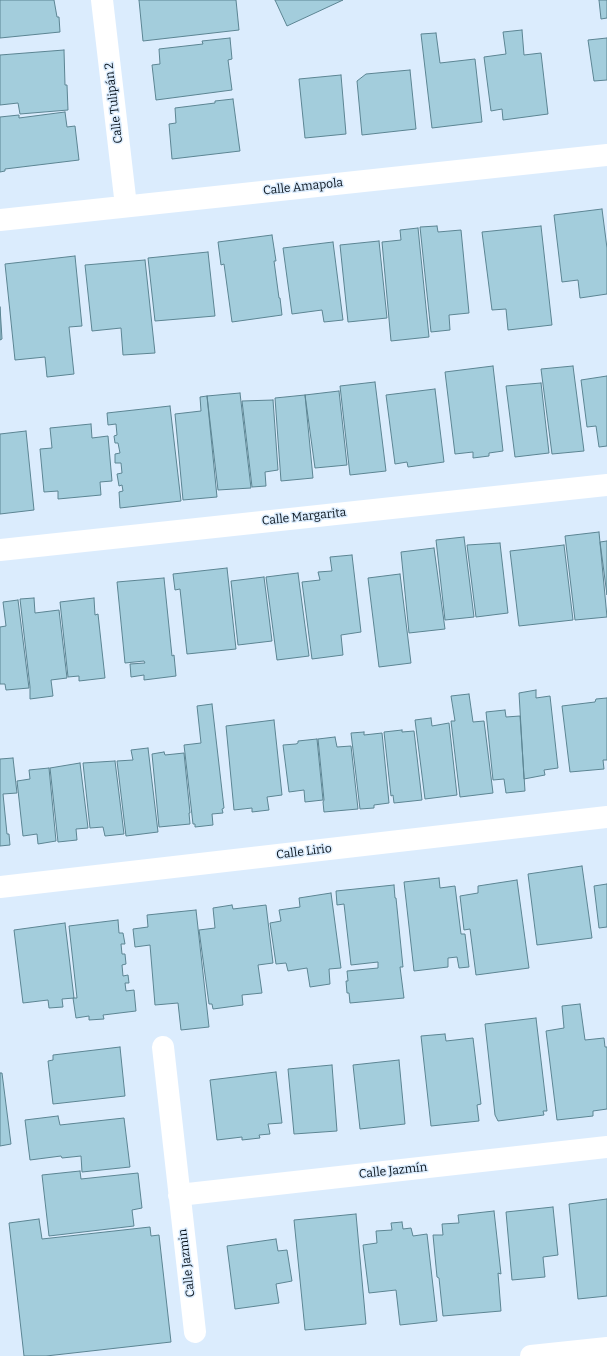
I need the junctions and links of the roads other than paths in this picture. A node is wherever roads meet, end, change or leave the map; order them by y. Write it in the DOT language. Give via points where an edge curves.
graph roads {
  1 [pos="102,0"];
  2 [pos="607,154"];
  3 [pos="126,206"];
  4 [pos="0,220"];
  5 [pos="607,484"];
  6 [pos="0,550"];
  7 [pos="607,817"];
  8 [pos="0,887"];
  9 [pos="163,1047"];
  10 [pos="607,1147"];
  11 [pos="179,1195"];
  12 [pos="195,1332"];
  13 [pos="607,1348"];
  14 [pos="531,1356"];
  1 -- 3 [label="street, Calle Tulipán 2"];
  2 -- 3 [label="street, Calle Amapola"];
  3 -- 4 [label="street, Calle Amapola"];
  5 -- 6 [label="street, Calle Margarita"];
  7 -- 8 [label="street, Calle Lirio"];
  9 -- 11 [label="street, Calle Jazmin"];
  10 -- 11 [label="street, Calle Jazmín"];
  11 -- 12 [label="street, Calle Jazmin"];
  13 -- 14 [label="street"];
}
